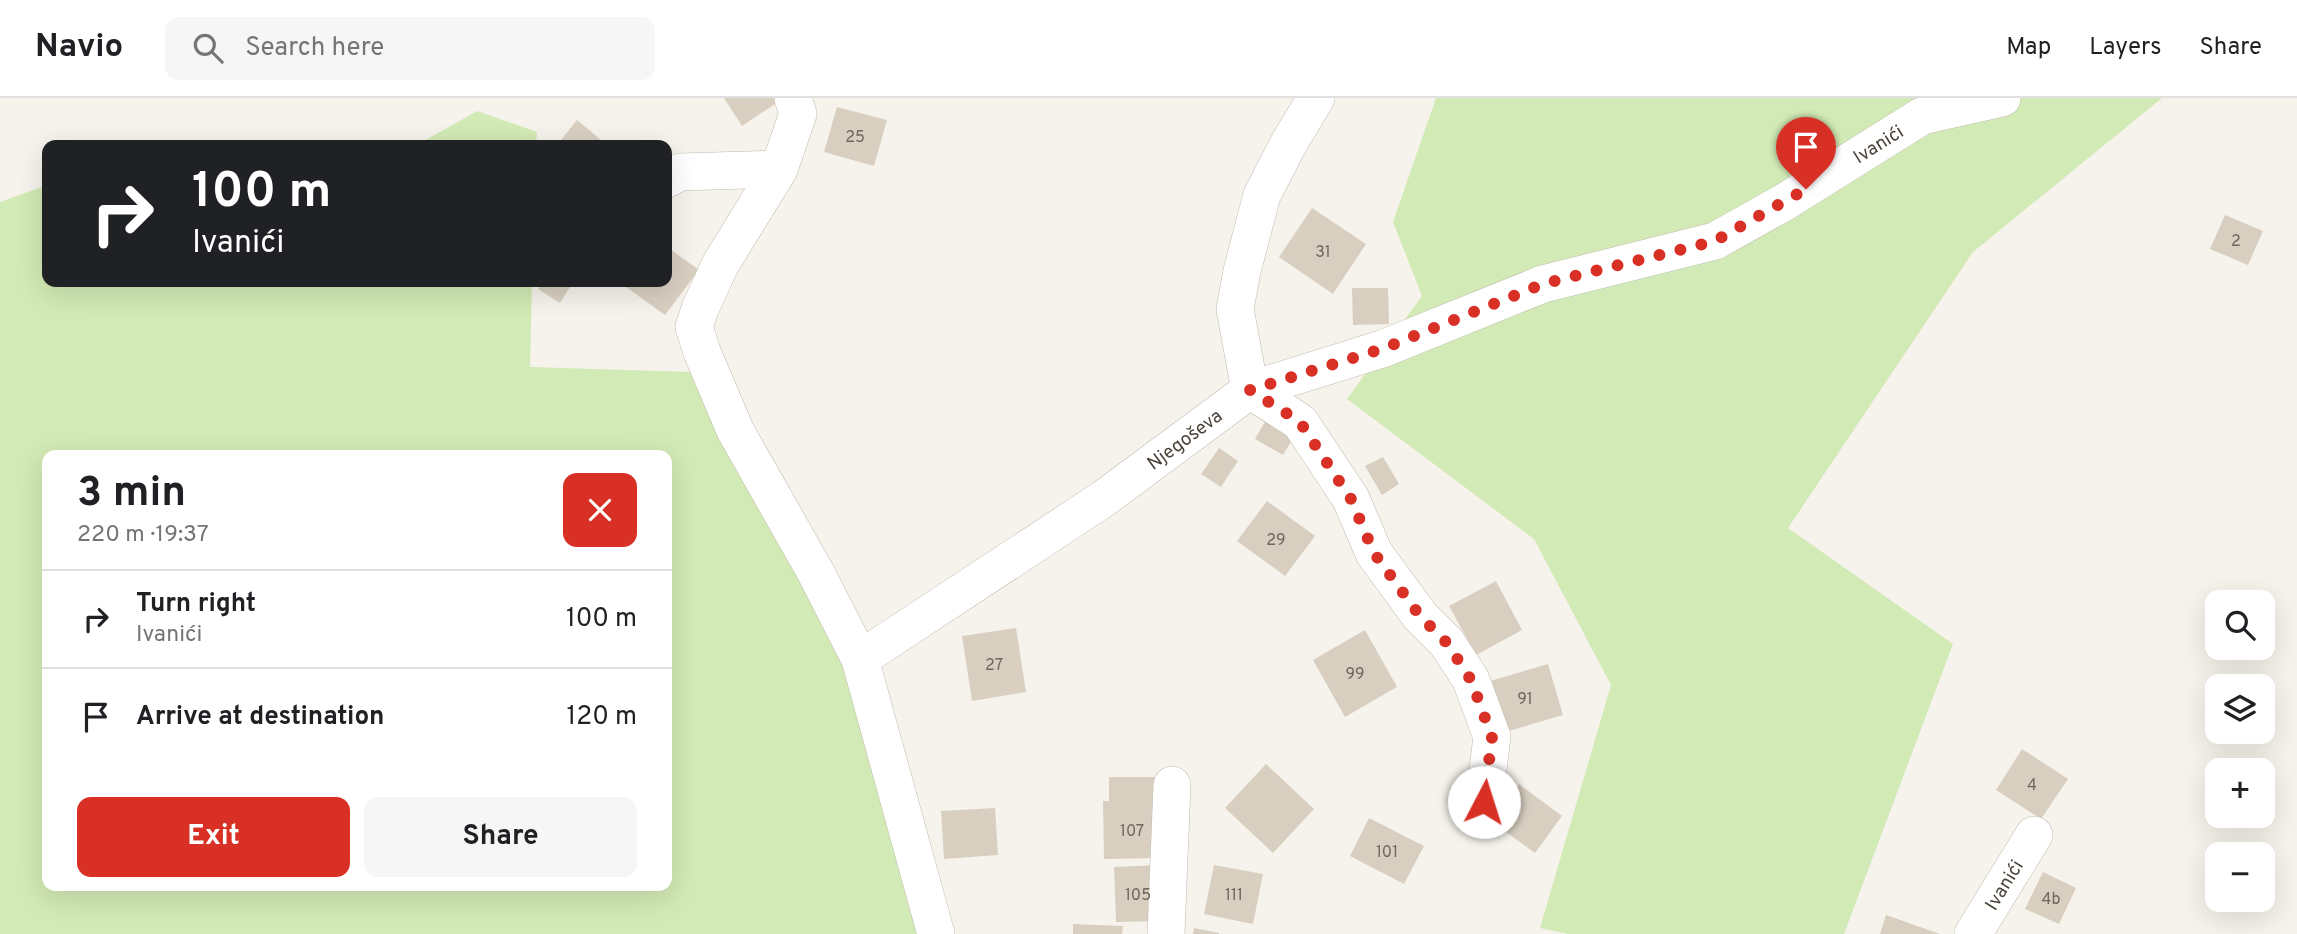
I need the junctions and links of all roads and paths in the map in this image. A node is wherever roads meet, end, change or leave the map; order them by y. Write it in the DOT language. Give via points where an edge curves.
graph roads {
  1 [pos="793,98"];
  2 [pos="1316,98"];
  3 [pos="2001,98"];
  4 [pos="779,169"];
  5 [pos="672,176"];
  6 [pos="1250,390"];
  7 [pos="860,659"];
  8 [pos="1172,785"];
  9 [pos="1484,802"];
  10 [pos="2034,835"];
  11 [pos="936,934"];
  12 [pos="1166,934"];
  13 [pos="1973,934"];
  1 -- 4 [label="street" via="798,114"];
  2 -- 6 [label="street" via="1262,195 1242,271 1235,309"];
  3 -- 6 [label="street, Ivanići" via="1922,116 1715,241 1543,284 1382,349"];
  4 -- 5 [label="street" via="680,172"];
  4 -- 7 [label="street" via="720,265 694,327 735,430"];
  6 -- 7 [label="street, Njegoševa" via="1103,499"];
  6 -- 9 [label="street" via="1300,422 1351,499 1374,553 1471,680 1492,737"];
  7 -- 11 [label="street"];
  8 -- 12 [label="street"];
  10 -- 13 [label="street, Ivanići"];
}
